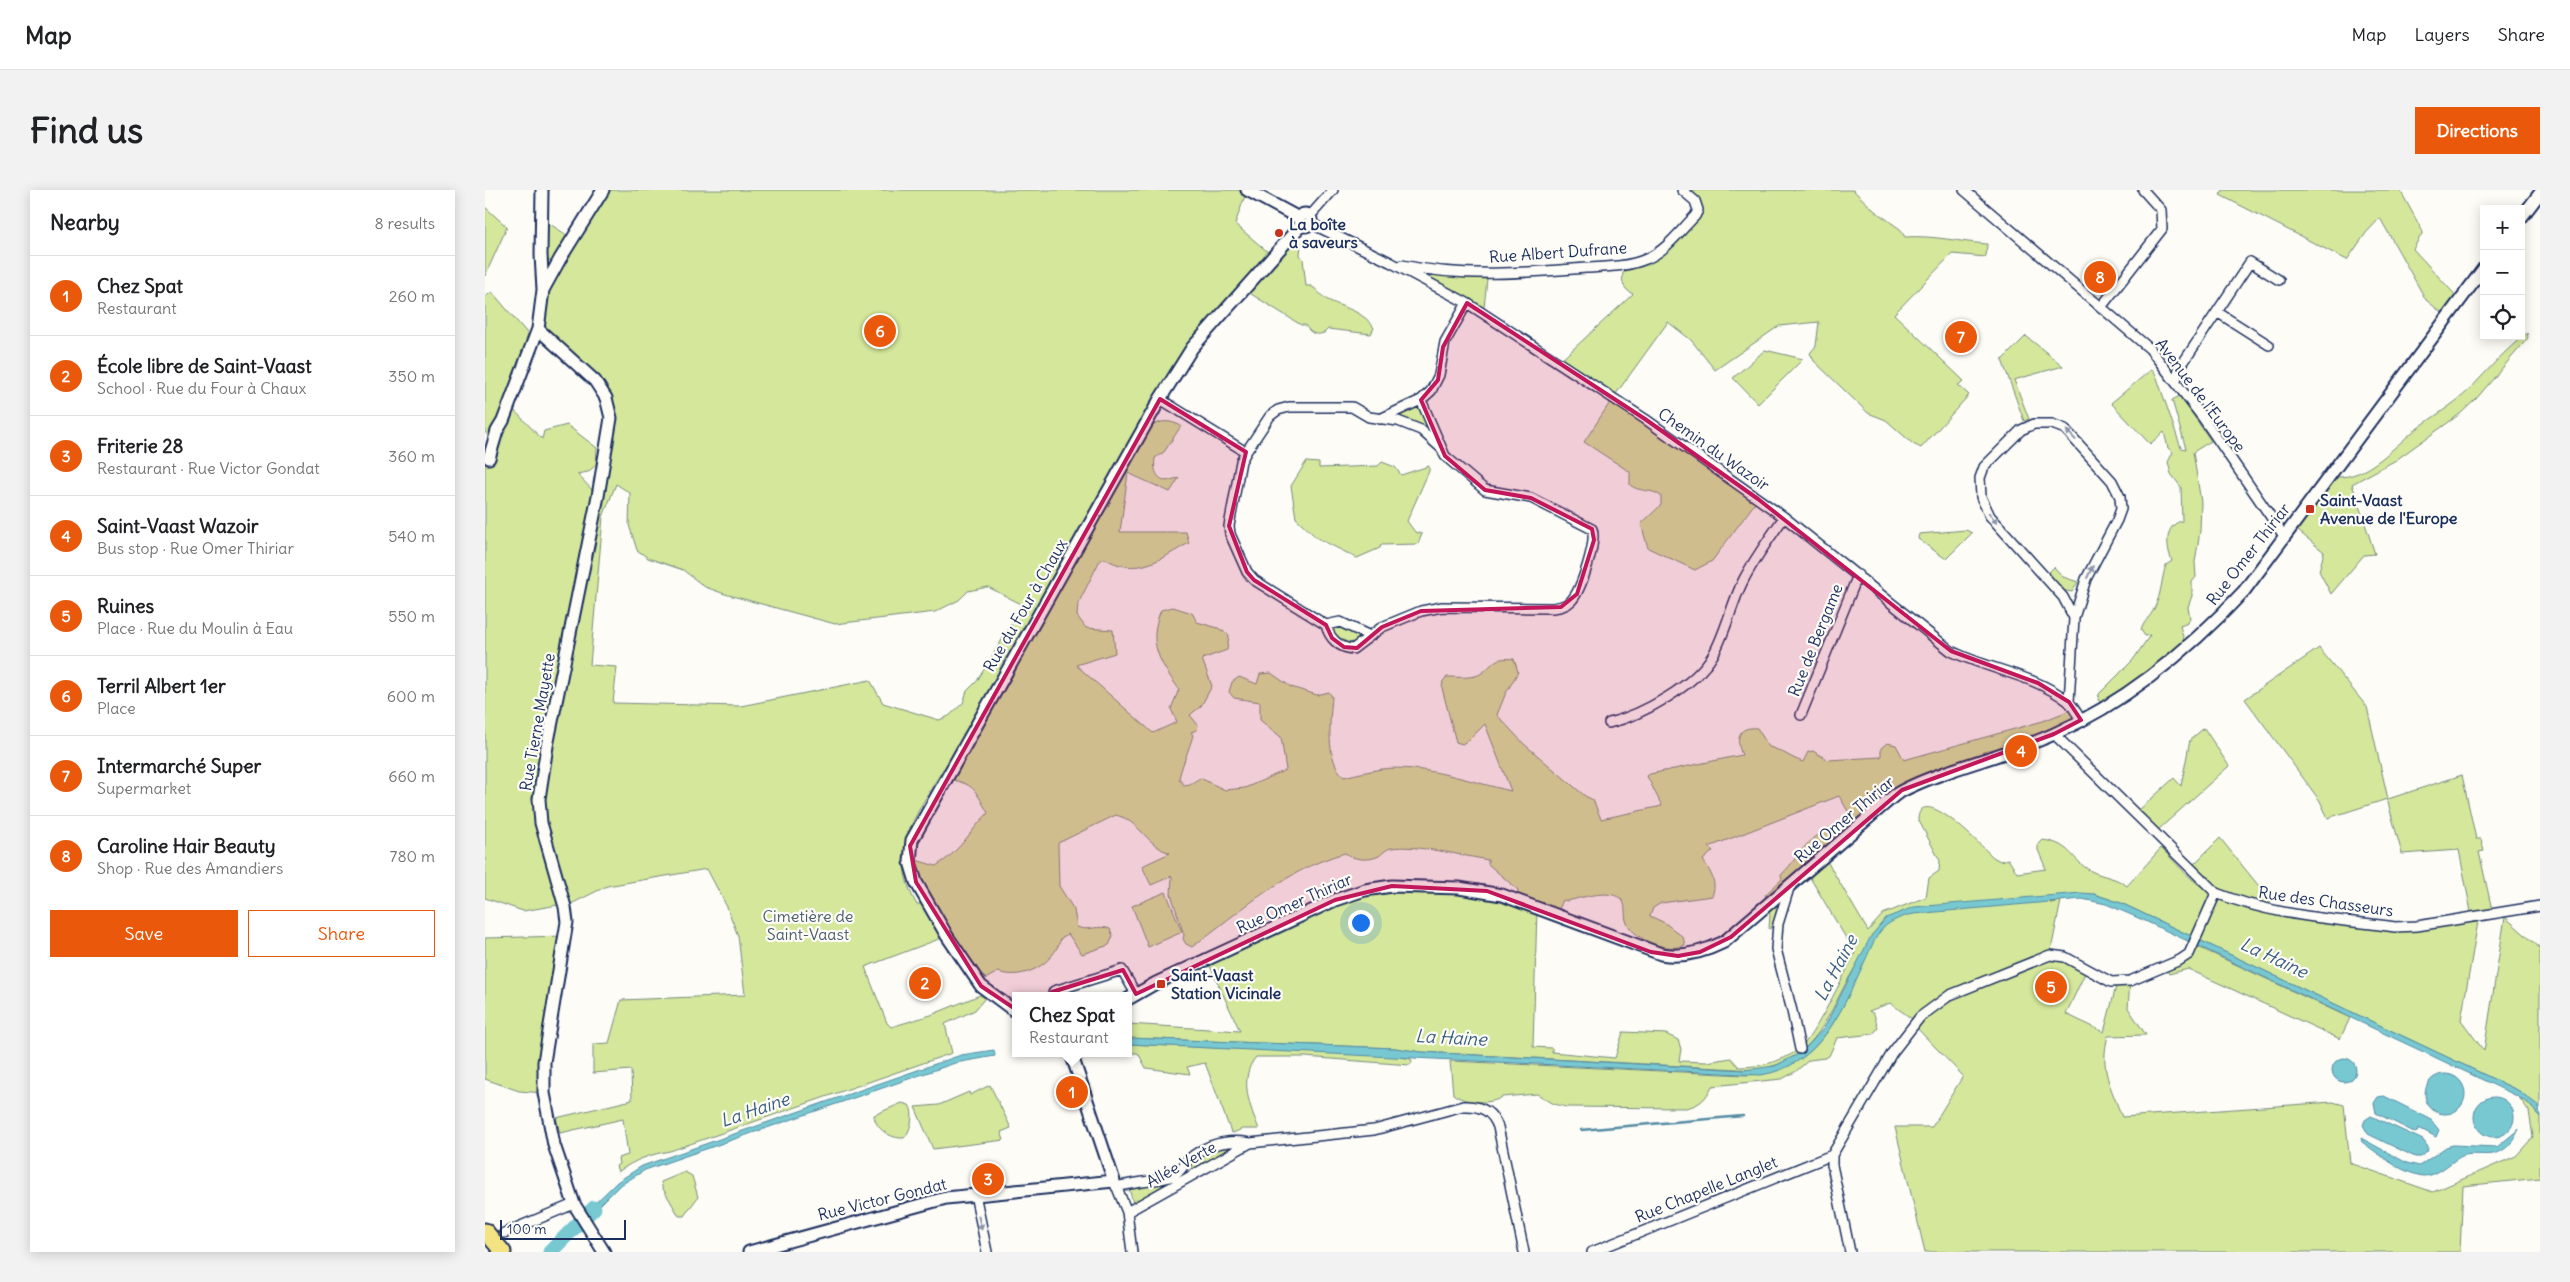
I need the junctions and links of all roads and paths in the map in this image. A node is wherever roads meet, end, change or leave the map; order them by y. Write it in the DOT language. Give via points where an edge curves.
graph roads {
  1 [pos="542,190"];
  2 [pos="603,190"];
  3 [pos="1247,190"];
  4 [pos="1333,190"];
  5 [pos="1681,190"];
  6 [pos="1964,190"];
  7 [pos="2143,190"];
  8 [pos="2540,193"];
  9 [pos="2525,213"];
  10 [pos="1305,220"];
  11 [pos="1390,262"];
  12 [pos="2480,273"];
  13 [pos="2279,280"];
  14 [pos="543,290"];
  15 [pos="1467,303"];
  16 [pos="2102,306"];
  17 [pos="2217,312"];
  18 [pos="538,329"];
  19 [pos="2269,345"];
  20 [pos="2176,381"];
  21 [pos="1160,399"];
  22 [pos="1421,400"];
  23 [pos="1380,419"];
  24 [pos="1441,448"];
  25 [pos="1246,452"];
  26 [pos="487,463"];
  27 [pos="1784,517"];
  28 [pos="2284,536"];
  29 [pos="1858,575"];
  30 [pos="2074,618"];
  31 [pos="1326,624"];
  32 [pos="1370,636"];
  33 [pos="2069,702"];
  34 [pos="1801,715"];
  35 [pos="2081,720"];
  36 [pos="1609,723"];
  37 [pos="2054,734"];
  38 [pos="1790,885"];
  39 [pos="2217,893"];
  40 [pos="2540,906"];
  41 [pos="1054,992"];
  42 [pos="1130,992"];
  43 [pos="1132,996"];
  44 [pos="1012,1009"];
  45 [pos="1799,1049"];
  46 [pos="1072,1057"];
  47 [pos="1250,1143"];
  48 [pos="1832,1155"];
  49 [pos="1115,1184"];
  50 [pos="975,1194"];
  51 [pos="577,1209"];
  52 [pos="1127,1212"];
  53 [pos="485,1231"];
  54 [pos="504,1233"];
  55 [pos="503,1252"];
  56 [pos="604,1252"];
  57 [pos="749,1252"];
  58 [pos="987,1252"];
  59 [pos="1132,1252"];
  60 [pos="1524,1252"];
  61 [pos="1592,1252"];
  62 [pos="1850,1252"];
  1 -- 14 [label="street"];
  2 -- 14 [label="street"];
  3 -- 10 [label="street"];
  4 -- 10 [label="street"];
  5 -- 11 [label="street, Rue Albert Dufrane" via="1695,201 1698,210 1660,252 1635,263 1497,273 1430,269"];
  6 -- 16 [label="street, Avenue de l'Europe"];
  7 -- 16 [label="street" via="2161,210 2162,229"];
  8 -- 9 [label="street"];
  10 -- 11 [label="street, Chemin du Wazoir"];
  10 -- 21 [label="street, Rue du Four à Chaux" via="1192,348"];
  11 -- 15 [label="street, Chemin du Wazoir"];
  12 -- 28 [label="street, Rue Omer Thiriar"];
  13 -- 17 [label="street" via="2251,262"];
  14 -- 18 [label="street"];
  15 -- 22 [label="street" via="1445,342 1438,380"];
  15 -- 27 [label="street, Chemin du Wazoir" via="1645,419"];
  16 -- 20 [label="street, Avenue de l'Europe" via="2150,349"];
  17 -- 19 [label="street"];
  17 -- 20 [label="street" via="2179,369"];
  18 -- 26 [label="street"];
  18 -- 51 [label="street, Rue Tierne Mayette" via="595,381 606,398 611,418 539,799 541,823 567,922 546,1052 544,1093 555,1145"];
  20 -- 28 [label="street, Avenue de l'Europe"];
  21 -- 25 [label="street"];
  21 -- 44 [label="street, Rue du Four à Chaux" via="912,840 910,862 916,882 947,936 981,986"];
  22 -- 23 [label="street"];
  22 -- 24 [label="street"];
  23 -- 24 [label="street" via="1421,430"];
  23 -- 25 [label="street" via="1347,406 1283,408 1270,416"];
  24 -- 32 [label="street" via="1456,468 1485,490 1525,496 1592,529 1594,540 1579,589 1572,600 1561,607 1435,608 1400,618"];
  25 -- 31 [label="street" via="1241,461 1229,529 1247,572 1253,580"];
  27 -- 29 [label="street, Chemin du Wazoir"];
  27 -- 36 [label="street" via="1747,573 1705,667 1661,701 1630,718"];
  28 -- 35 [label="street, Rue Omer Thiriar" via="2244,591 2218,619 2144,681"];
  29 -- 33 [label="street, Chemin du Wazoir" via="1951,651 1974,662 2025,677"];
  29 -- 34 [label="street, Rue de Bergame"];
  30 -- 30 [label="street, one-way" via="2086,579 2117,520 2121,509 2120,497 2112,481 2065,429 2052,424 2034,424 2021,430 1984,467 1980,478 1981,497 1990,516 2063,597"];
  30 -- 33 [label="street"];
  31 -- 32 [label="street" via="1339,622"];
  31 -- 32 [label="street" via="1331,638 1349,649 1357,648"];
  33 -- 35 [label="street, Chemin du Wazoir"];
  35 -- 37 [label="street, Rue Omer Thiriar"];
  37 -- 38 [label="street, Rue Omer Thiriar" via="1902,790"];
  37 -- 39 [label="street, Rue des Chasseurs"];
  38 -- 43 [label="street, Rue Omer Thiriar" via="1724,942 1700,952 1678,956 1651,952 1487,891 1430,886 1377,887 1335,900"];
  38 -- 45 [label="street" via="1778,924 1776,949"];
  39 -- 40 [label="street, Rue des Chasseurs" via="2265,910 2395,927"];
  39 -- 48 [label="street" via="2189,954 2131,981 2111,982 2065,957 2050,955 1950,995 1920,1016 1905,1035"];
  41 -- 42 [label="street" via="1122,970"];
  46 -- 49 [label="street"];
  47 -- 49 [label="street, Allée Verte" via="1225,1141 1194,1156 1171,1177"];
  47 -- 52 [label="street, Allée Verte"];
  47 -- 60 [label="street, Allée Verte" via="1357,1133 1463,1106 1478,1106 1491,1113 1498,1127"];
  48 -- 61 [label="street, Rue Chapelle Langlet"];
  48 -- 62 [label="street"];
  49 -- 50 [label="street, Rue Victor Gondat"];
  49 -- 52 [label="street"];
  50 -- 57 [label="street, Rue Victor Gondat" via="932,1201"];
  50 -- 58 [label="street, one-way"];
  51 -- 54 [label="street"];
  51 -- 56 [label="street, Rue Tierne Mayette"];
  52 -- 59 [label="street"];
  53 -- 55 [label="highway"];
}
